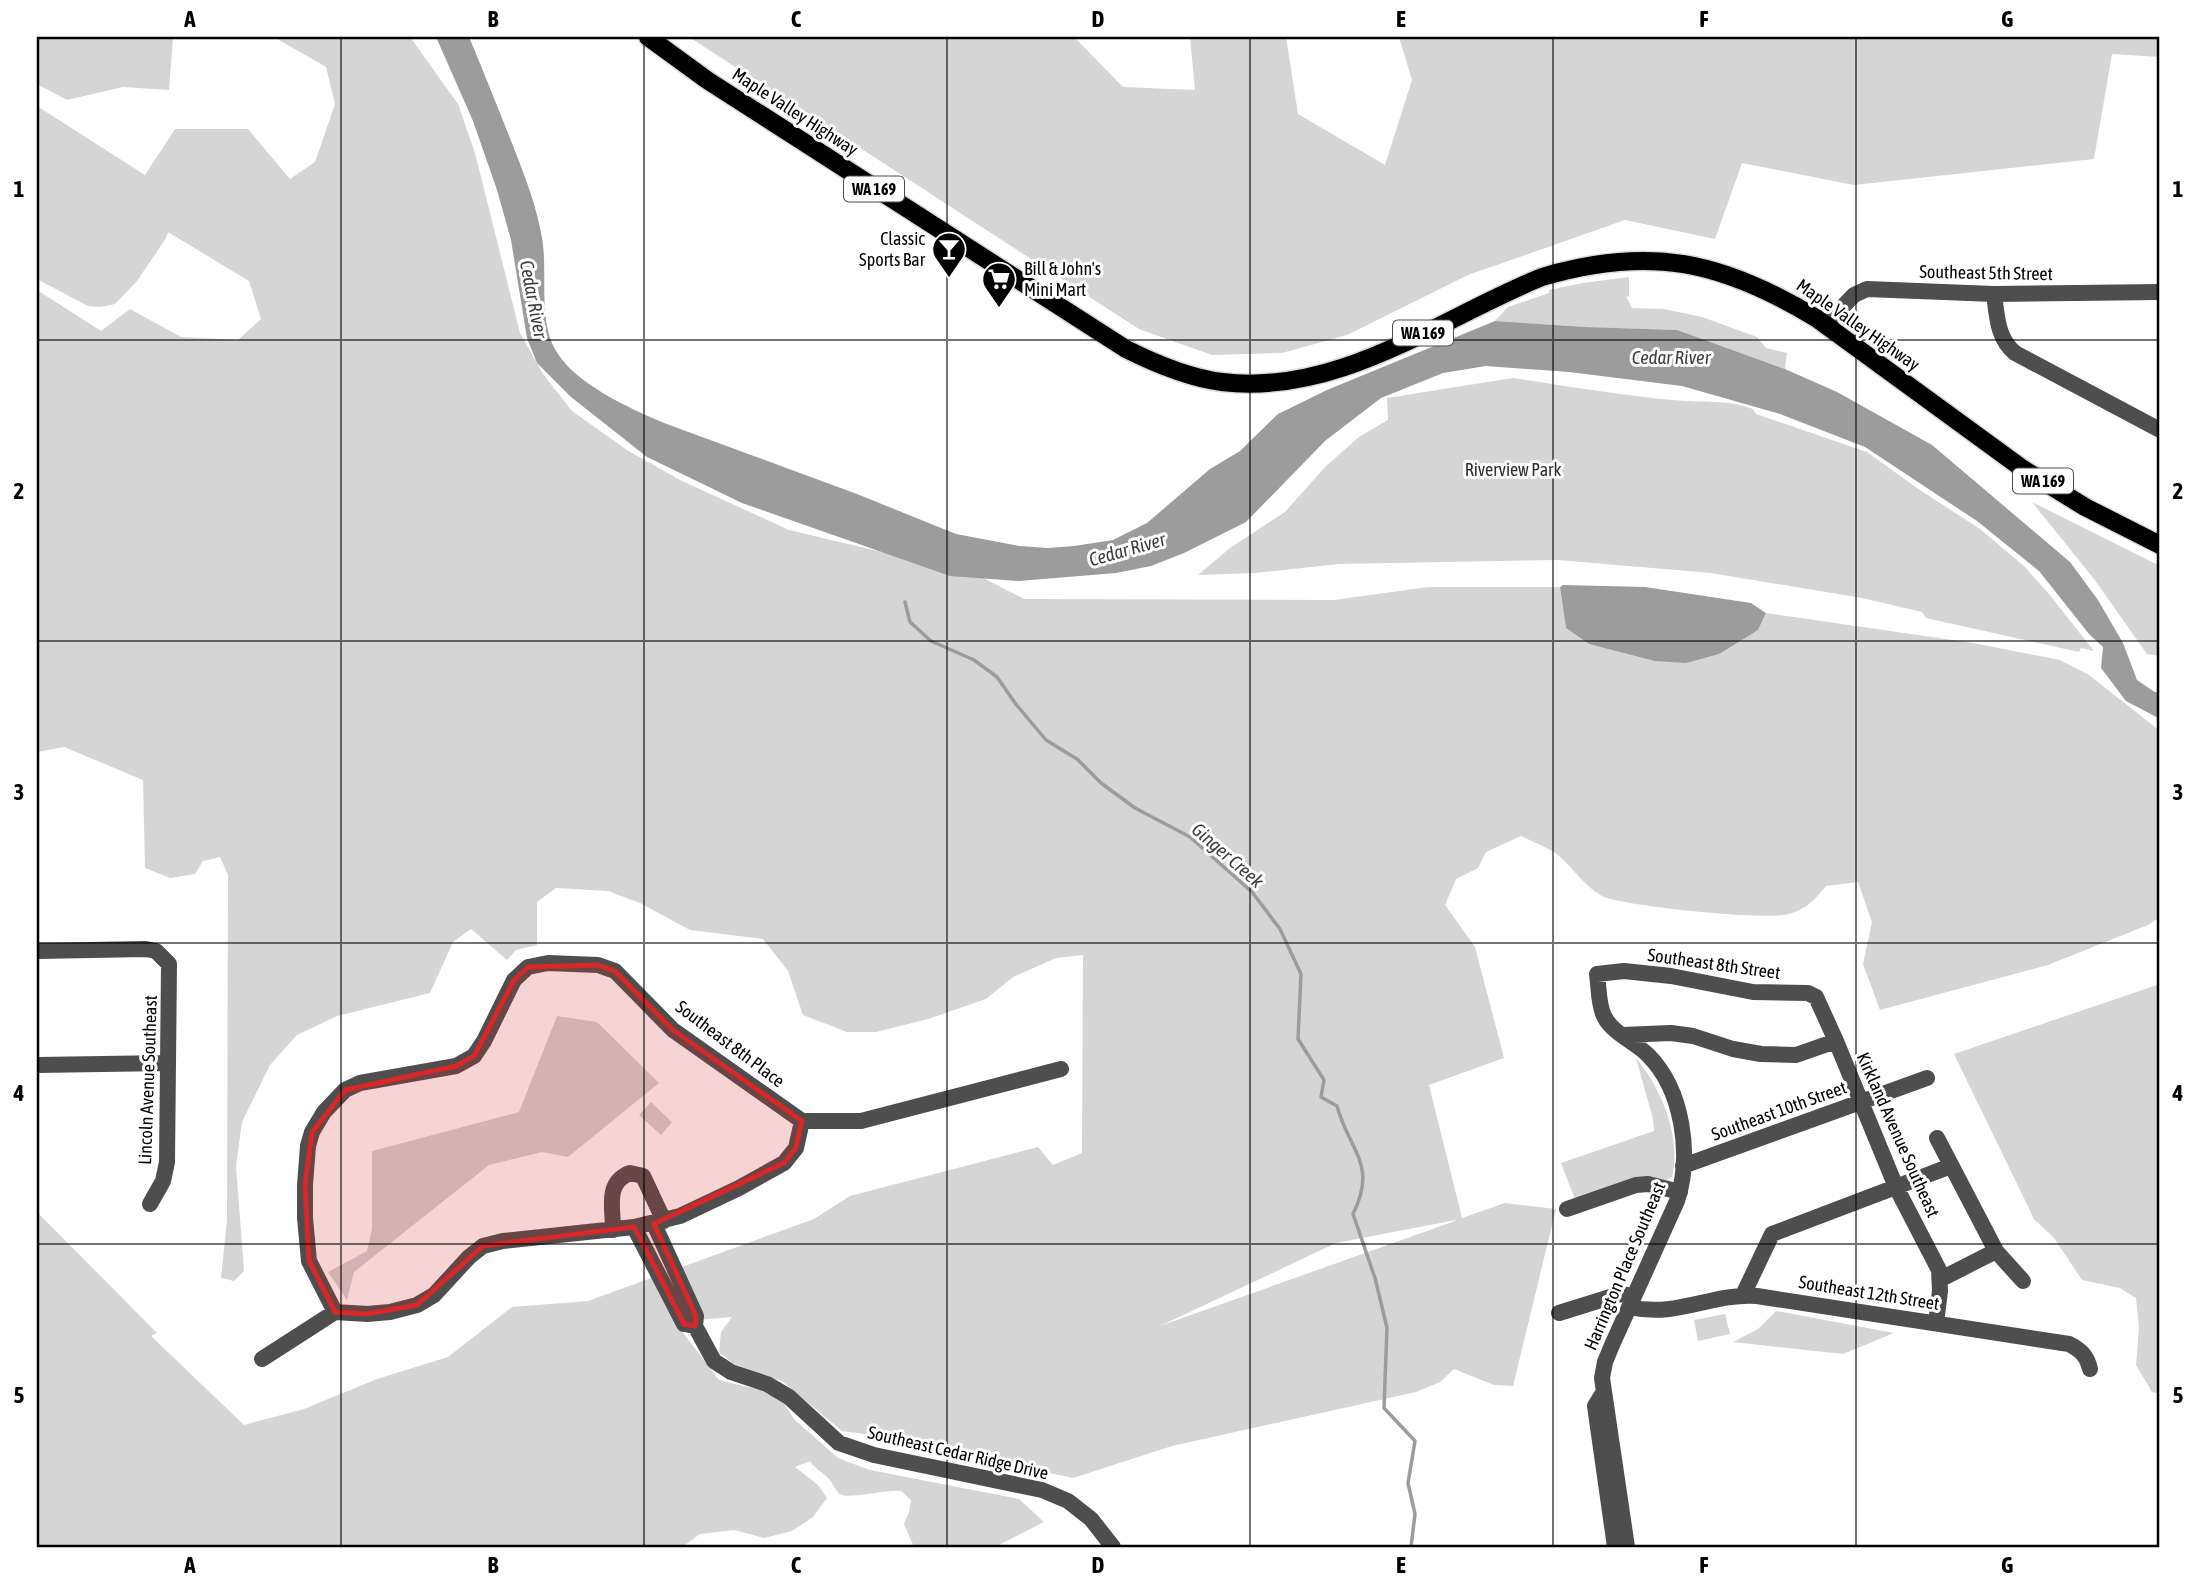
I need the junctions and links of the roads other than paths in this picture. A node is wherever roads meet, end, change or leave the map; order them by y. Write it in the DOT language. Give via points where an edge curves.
graph roads {
  1 [pos="648,37"];
  2 [pos="2160,292"];
  3 [pos="1994,294"];
  4 [pos="1825,325"];
  5 [pos="2160,430"];
  6 [pos="2160,544"];
  7 [pos="37,951"];
  8 [pos="1597,974"];
  9 [pos="1821,1004"];
  10 [pos="1622,1035"];
  11 [pos="1836,1041"];
  12 [pos="168,1063"];
  13 [pos="37,1065"];
  14 [pos="1061,1069"];
  15 [pos="1927,1078"];
  16 [pos="1861,1102"];
  17 [pos="802,1121"];
  18 [pos="1937,1138"];
  19 [pos="1683,1166"];
  20 [pos="1951,1166"];
  21 [pos="1896,1187"];
  22 [pos="1680,1192"];
  23 [pos="150,1204"];
  24 [pos="1567,1209"];
  25 [pos="659,1223"];
  26 [pos="634,1227"];
  27 [pos="613,1230"];
  28 [pos="1996,1251"];
  29 [pos="1941,1279"];
  30 [pos="2023,1281"];
  31 [pos="1743,1295"];
  32 [pos="1631,1301"];
  33 [pos="335,1312"];
  34 [pos="1559,1313"];
  35 [pos="1936,1323"];
  36 [pos="695,1326"];
  37 [pos="262,1359"];
  38 [pos="2090,1369"];
  39 [pos="1603,1393"];
  40 [pos="1113,1547"];
  41 [pos="1615,1547"];
  42 [pos="1627,1547"];
  1 -- 4 [label="main road, Maple Valley Highway / WA 169" via="740,102 1126,349 1195,376 1253,383 1287,382 1326,373 1386,351 1542,277 1617,261 1707,269 1761,287"];
  2 -- 3 [label="street, Southeast 5th Street"];
  3 -- 4 [label="street, Southeast 5th Street" via="1867,289 1854,295"];
  3 -- 5 [label="street" via="2006,346"];
  4 -- 6 [label="main road, Maple Valley Highway / WA 169" via="2023,469 2085,507"];
  7 -- 12 [label="street, Lincoln Avenue Southeast" via="146,949 163,956 171,975"];
  8 -- 9 [label="street, Southeast 8th Street" via="1671,975 1753,992 1808,993"];
  8 -- 10 [label="street, Harrington Place Southeast" via="1603,1016"];
  9 -- 11 [label="street, Kirkland Avenue Southeast"];
  10 -- 11 [label="street" via="1671,1033 1761,1054 1796,1055"];
  10 -- 19 [label="street, Harrington Place Southeast" via="1648,1055 1670,1088 1681,1132"];
  11 -- 16 [label="street, Kirkland Avenue Southeast"];
  12 -- 13 [label="street"];
  12 -- 23 [label="street, Lincoln Avenue Southeast" via="167,1162"];
  14 -- 17 [label="street" via="861,1121"];
  15 -- 16 [label="street, Southeast 10th Street"];
  16 -- 19 [label="street, Southeast 10th Street"];
  16 -- 21 [label="street, Kirkland Avenue Southeast"];
  17 -- 25 [label="street" via="796,1148 784,1163"];
  17 -- 33 [label="street, Southeast 8th Place" via="673,1030 615,971 598,965 528,967 514,980 474,1056 456,1066 360,1083 345,1090 312,1132 305,1185 309,1261"];
  18 -- 20 [label="street"];
  19 -- 22 [label="street, Harrington Place Southeast"];
  20 -- 21 [label="street"];
  20 -- 28 [label="street"];
  21 -- 29 [label="street, Kirkland Avenue Southeast"];
  21 -- 31 [label="street" via="1772,1234"];
  22 -- 24 [label="street" via="1636,1185"];
  22 -- 32 [label="street, Harrington Place Southeast"];
  25 -- 26 [label="street"];
  25 -- 27 [label="street, Southeast Cedar Ridge Drive" via="643,1176 630,1173 613,1187"];
  25 -- 36 [label="street, Southeast Cedar Ridge Drive" via="696,1316"];
  26 -- 27 [label="street"];
  26 -- 36 [label="street, Southeast Cedar Ridge Drive" via="684,1324"];
  27 -- 33 [label="street" via="503,1241 469,1257 417,1305 367,1314"];
  28 -- 29 [label="street"];
  28 -- 30 [label="street"];
  29 -- 35 [label="street, Kirkland Avenue Southeast"];
  31 -- 32 [label="street, Southeast 12th Street" via="1668,1310 1649,1311"];
  31 -- 35 [label="street, Southeast 12th Street"];
  32 -- 34 [label="street, Southeast 12th Street" via="1620,1294"];
  32 -- 39 [label="street, Harrington Place Southeast" via="1605,1362"];
  33 -- 37 [label="street"];
  35 -- 38 [label="street, Southeast 12th Street" via="2069,1344 2080,1349"];
  36 -- 40 [label="street, Southeast Cedar Ridge Drive" via="714,1361 789,1397 839,1443 874,1455 1042,1490 1068,1501 1091,1519"];
  39 -- 41 [label="street, Harrington Place Southeast" via="1595,1406"];
  39 -- 42 [label="street, Harrington Place Southeast"];
}
